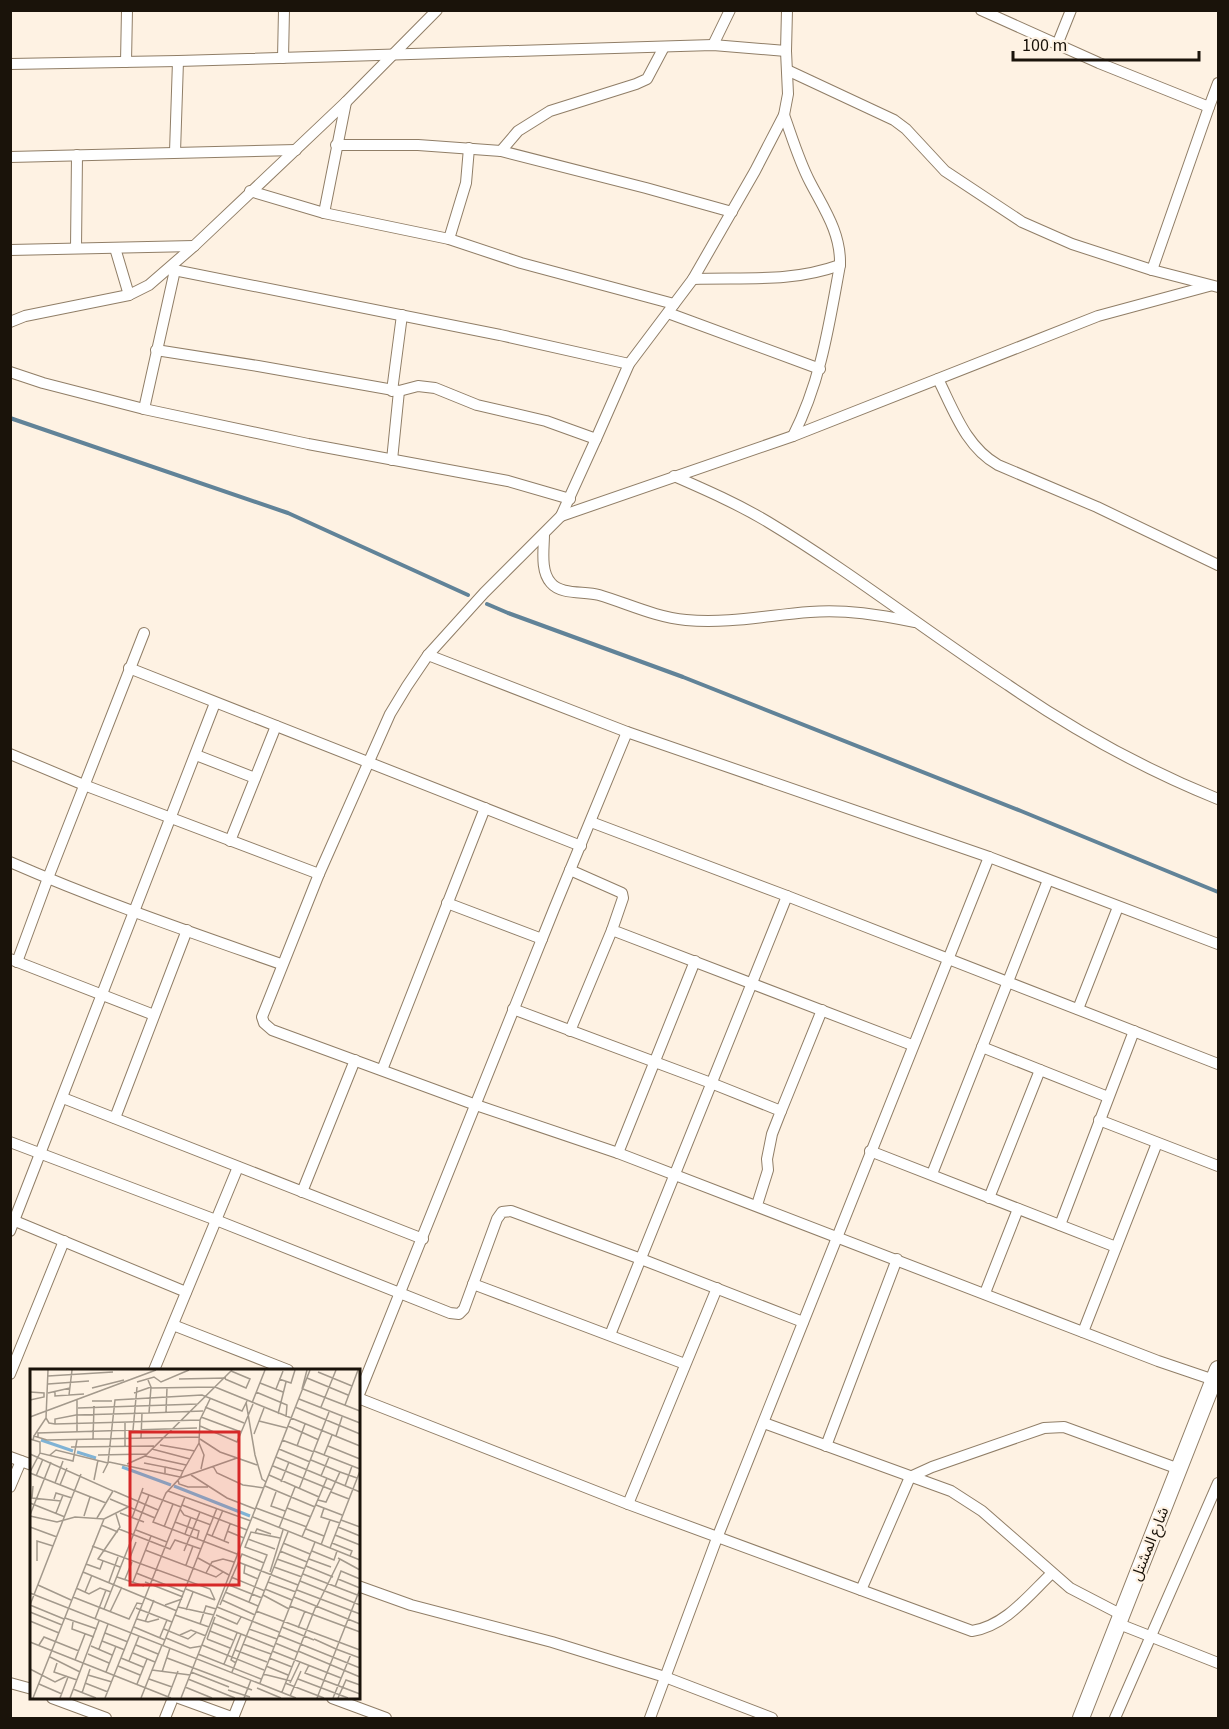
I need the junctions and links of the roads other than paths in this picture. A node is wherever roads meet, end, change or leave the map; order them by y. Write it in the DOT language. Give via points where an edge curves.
graph roads {
  1 [pos="128,10"];
  2 [pos="284,10"];
  3 [pos="437,10"];
  4 [pos="730,10"];
  5 [pos="787,10"];
  6 [pos="981,10"];
  7 [pos="1071,10"];
  8 [pos="712,45"];
  9 [pos="1057,45"];
  10 [pos="664,47"];
  11 [pos="786,51"];
  12 [pos="393,54"];
  13 [pos="282,58"];
  14 [pos="178,61"];
  15 [pos="126,62"];
  16 [pos="10,64"];
  17 [pos="787,70"];
  18 [pos="1218,83"];
  19 [pos="346,102"];
  20 [pos="1209,107"];
  21 [pos="784,116"];
  22 [pos="336,145"];
  23 [pos="469,148"];
  24 [pos="296,150"];
  25 [pos="501,151"];
  26 [pos="175,152"];
  27 [pos="77,155"];
  28 [pos="10,157"];
  29 [pos="250,191"];
  30 [pos="732,212"];
  31 [pos="324,213"];
  32 [pos="449,239"];
  33 [pos="194,246"];
  34 [pos="76,248"];
  35 [pos="115,248"];
  36 [pos="10,250"];
  37 [pos="840,265"];
  38 [pos="172,270"];
  39 [pos="1152,270"];
  40 [pos="693,279"];
  41 [pos="1214,286"];
  42 [pos="129,295"];
  43 [pos="671,309"];
  44 [pos="402,315"];
  45 [pos="10,322"];
  46 [pos="156,350"];
  47 [pos="629,364"];
  48 [pos="820,369"];
  49 [pos="10,372"];
  50 [pos="938,379"];
  51 [pos="396,391"];
  52 [pos="144,409"];
  53 [pos="793,436"];
  54 [pos="596,439"];
  55 [pos="392,460"];
  56 [pos="674,477"];
  57 [pos="570,499"];
  58 [pos="561,516"];
  59 [pos="544,534"];
  60 [pos="1218,565"];
  61 [pos="922,624"];
  62 [pos="144,633"];
  63 [pos="428,655"];
  64 [pos="129,668"];
  65 [pos="215,704"];
  66 [pos="276,726"];
  67 [pos="627,732"];
  68 [pos="10,754"];
  69 [pos="196,755"];
  70 [pos="369,761"];
  71 [pos="255,778"];
  72 [pos="84,786"];
  73 [pos="1218,800"];
  74 [pos="485,808"];
  75 [pos="171,819"];
  76 [pos="591,822"];
  77 [pos="230,841"];
  78 [pos="581,846"];
  79 [pos="989,857"];
  80 [pos="10,862"];
  81 [pos="570,870"];
  82 [pos="319,874"];
  83 [pos="48,878"];
  84 [pos="1048,880"];
  85 [pos="787,896"];
  86 [pos="447,903"];
  87 [pos="1119,907"];
  88 [pos="136,912"];
  89 [pos="188,930"];
  90 [pos="612,930"];
  91 [pos="542,939"];
  92 [pos="1218,944"];
  93 [pos="946,959"];
  94 [pos="14,961"];
  95 [pos="694,961"];
  96 [pos="281,964"];
  97 [pos="753,982"];
  98 [pos="1007,982"];
  99 [pos="103,995"];
  100 [pos="513,1009"];
  101 [pos="1078,1009"];
  102 [pos="822,1010"];
  103 [pos="154,1015"];
  104 [pos="570,1031"];
  105 [pos="1134,1031"];
  106 [pos="912,1045"];
  107 [pos="982,1047"];
  108 [pos="355,1060"];
  109 [pos="655,1061"];
  110 [pos="1218,1064"];
  111 [pos="382,1070"];
  112 [pos="1040,1070"];
  113 [pos="711,1083"];
  114 [pos="1108,1096"];
  115 [pos="63,1098"];
  116 [pos="476,1105"];
  117 [pos="781,1111"];
  118 [pos="115,1118"];
  119 [pos="1099,1120"];
  120 [pos="10,1142"];
  121 [pos="1156,1143"];
  122 [pos="870,1151"];
  123 [pos="40,1153"];
  124 [pos="618,1153"];
  125 [pos="1218,1166"];
  126 [pos="238,1167"];
  127 [pos="674,1174"];
  128 [pos="932,1174"];
  129 [pos="302,1192"];
  130 [pos="989,1198"];
  131 [pos="757,1205"];
  132 [pos="1018,1209"];
  133 [pos="216,1220"];
  134 [pos="1060,1225"];
  135 [pos="13,1226"];
  136 [pos="836,1235"];
  137 [pos="423,1239"];
  138 [pos="63,1241"];
  139 [pos="1116,1247"];
  140 [pos="641,1259"];
  141 [pos="897,1259"];
  142 [pos="473,1284"];
  143 [pos="717,1288"];
  144 [pos="186,1292"];
  145 [pos="985,1293"];
  146 [pos="399,1295"];
  147 [pos="803,1322"];
  148 [pos="173,1325"];
  149 [pos="1083,1332"];
  150 [pos="610,1335"];
  151 [pos="686,1364"];
  152 [pos="155,1369"];
  153 [pos="283,1369"];
  154 [pos="10,1374"];
  155 [pos="1216,1375"];
  156 [pos="360,1393"];
  157 [pos="360,1399"];
  158 [pos="764,1423"];
  159 [pos="826,1446"];
  160 [pos="21,1461"];
  161 [pos="1179,1469"];
  162 [pos="910,1477"];
  163 [pos="1218,1483"];
  164 [pos="10,1487"];
  165 [pos="628,1504"];
  166 [pos="717,1538"];
  167 [pos="1051,1574"];
  168 [pos="360,1587"];
  169 [pos="861,1590"];
  170 [pos="1120,1619"];
  171 [pos="1152,1636"];
  172 [pos="1218,1663"];
  173 [pos="665,1677"];
  174 [pos="10,1683"];
  175 [pos="30,1689"];
  176 [pos="55,1699"];
  177 [pos="173,1699"];
  178 [pos="182,1699"];
  179 [pos="241,1699"];
  180 [pos="335,1699"];
  181 [pos="233,1718"];
  182 [pos="106,1719"];
  183 [pos="165,1719"];
  184 [pos="386,1719"];
  185 [pos="650,1719"];
  186 [pos="772,1719"];
  187 [pos="1082,1719"];
  188 [pos="1115,1719"];
  1 -- 15 [label="street"];
  2 -- 13 [label="street"];
  3 -- 12 [label="street"];
  4 -- 8 [label="street"];
  5 -- 11 [label="street"];
  6 -- 9 [label="street"];
  7 -- 9 [label="street"];
  8 -- 10 [label="street"];
  8 -- 11 [label="street"];
  9 -- 20 [label="street"];
  10 -- 12 [label="street"];
  10 -- 25 [label="street" via="647,79 550,111 518,131"];
  11 -- 17 [label="street"];
  12 -- 13 [label="street"];
  12 -- 19 [label="street"];
  13 -- 14 [label="street"];
  14 -- 15 [label="street"];
  14 -- 26 [label="street"];
  15 -- 16 [label="street"];
  17 -- 21 [label="street"];
  17 -- 39 [label="street" via="894,120 945,171 1022,222 1072,244"];
  18 -- 20 [label="street"];
  19 -- 22 [label="street"];
  19 -- 24 [label="street"];
  20 -- 39 [label="street"];
  21 -- 30 [label="street"];
  21 -- 37 [label="street" via="809,180 838,237"];
  22 -- 23 [label="street"];
  22 -- 31 [label="street"];
  23 -- 25 [label="street"];
  23 -- 32 [label="street" via="466,183"];
  24 -- 26 [label="street"];
  24 -- 29 [label="street"];
  25 -- 30 [label="street"];
  26 -- 27 [label="street"];
  27 -- 28 [label="street"];
  27 -- 34 [label="street"];
  29 -- 31 [label="street"];
  29 -- 33 [label="street"];
  30 -- 40 [label="street"];
  31 -- 32 [label="street"];
  32 -- 43 [label="street"];
  33 -- 35 [label="street"];
  33 -- 38 [label="street"];
  34 -- 35 [label="street"];
  34 -- 36 [label="street"];
  35 -- 42 [label="street"];
  37 -- 40 [label="street" via="791,278"];
  37 -- 48 [label="street"];
  38 -- 42 [label="street"];
  38 -- 44 [label="street"];
  38 -- 46 [label="street"];
  39 -- 41 [label="street"];
  40 -- 43 [label="street"];
  41 -- 50 [label="street" via="1098,316"];
  42 -- 45 [label="street"];
  43 -- 47 [label="street"];
  43 -- 48 [label="street"];
  44 -- 47 [label="street"];
  44 -- 51 [label="street"];
  46 -- 51 [label="street"];
  46 -- 52 [label="street"];
  47 -- 54 [label="street"];
  48 -- 53 [label="street"];
  49 -- 52 [label="street"];
  50 -- 53 [label="street"];
  50 -- 60 [label="street" via="963,429 984,457"];
  51 -- 54 [label="street" via="418,386 435,388 477,405 546,421"];
  51 -- 55 [label="street"];
  52 -- 55 [label="street"];
  53 -- 56 [label="street"];
  54 -- 57 [label="street"];
  55 -- 57 [label="street" via="508,481"];
  56 -- 58 [label="street"];
  56 -- 61 [label="street" via="767,521"];
  57 -- 58 [label="street"];
  58 -- 59 [label="street"];
  59 -- 61 [label="street" via="544,565 551,584 559,589 598,595 659,617 720,621 852,611"];
  59 -- 63 [label="street" via="483,593"];
  61 -- 73 [label="street" via="1008,686 1101,742"];
  62 -- 64 [label="street"];
  63 -- 67 [label="street"];
  63 -- 70 [label="street" via="390,714"];
  64 -- 65 [label="street"];
  64 -- 72 [label="street"];
  65 -- 66 [label="street"];
  65 -- 69 [label="street"];
  66 -- 70 [label="street"];
  66 -- 71 [label="street"];
  67 -- 76 [label="street"];
  67 -- 79 [label="street"];
  68 -- 72 [label="street"];
  69 -- 71 [label="street"];
  69 -- 75 [label="street"];
  70 -- 74 [label="street"];
  70 -- 82 [label="street"];
  71 -- 77 [label="street"];
  72 -- 75 [label="street"];
  72 -- 83 [label="street"];
  74 -- 78 [label="street"];
  74 -- 86 [label="street"];
  75 -- 77 [label="street"];
  75 -- 88 [label="street"];
  76 -- 78 [label="street"];
  76 -- 85 [label="street"];
  77 -- 82 [label="street"];
  78 -- 81 [label="street"];
  79 -- 84 [label="street"];
  79 -- 93 [label="street"];
  80 -- 83 [label="street"];
  81 -- 90 [label="street" via="622,893"];
  81 -- 91 [label="street"];
  82 -- 96 [label="street"];
  83 -- 88 [label="street"];
  83 -- 94 [label="street"];
  84 -- 87 [label="street"];
  84 -- 98 [label="street"];
  85 -- 93 [label="street"];
  85 -- 97 [label="street"];
  86 -- 91 [label="street"];
  86 -- 111 [label="street"];
  87 -- 92 [label="street"];
  87 -- 101 [label="street"];
  88 -- 89 [label="street"];
  88 -- 99 [label="street"];
  89 -- 96 [label="street"];
  89 -- 103 [label="street"];
  90 -- 95 [label="street"];
  90 -- 104 [label="street"];
  91 -- 100 [label="street"];
  93 -- 98 [label="street"];
  93 -- 106 [label="street"];
  94 -- 99 [label="street"];
  95 -- 97 [label="street"];
  95 -- 109 [label="street"];
  96 -- 108 [label="street" via="261,1017 264,1023 272,1030"];
  97 -- 102 [label="street"];
  97 -- 113 [label="street"];
  98 -- 101 [label="street"];
  98 -- 107 [label="street"];
  99 -- 103 [label="street"];
  99 -- 115 [label="street"];
  100 -- 104 [label="street"];
  100 -- 116 [label="street"];
  101 -- 105 [label="street"];
  102 -- 106 [label="street"];
  102 -- 117 [label="street"];
  103 -- 118 [label="street"];
  104 -- 109 [label="street"];
  105 -- 110 [label="street"];
  105 -- 114 [label="street"];
  106 -- 122 [label="street"];
  107 -- 112 [label="street"];
  107 -- 128 [label="street"];
  108 -- 111 [label="street"];
  108 -- 129 [label="street"];
  109 -- 113 [label="street"];
  109 -- 124 [label="street"];
  111 -- 116 [label="street"];
  112 -- 114 [label="street"];
  112 -- 130 [label="street"];
  113 -- 117 [label="street"];
  113 -- 127 [label="street"];
  114 -- 119 [label="street"];
  115 -- 118 [label="street"];
  115 -- 123 [label="street"];
  116 -- 124 [label="street"];
  116 -- 137 [label="street"];
  117 -- 131 [label="street" via="772,1134 768,1170"];
  118 -- 126 [label="street"];
  119 -- 121 [label="street"];
  119 -- 134 [label="street"];
  120 -- 123 [label="street"];
  121 -- 125 [label="street"];
  121 -- 139 [label="street"];
  122 -- 128 [label="street"];
  122 -- 136 [label="street"];
  123 -- 133 [label="street"];
  123 -- 135 [label="street"];
  124 -- 127 [label="street"];
  126 -- 129 [label="street"];
  126 -- 133 [label="street"];
  127 -- 131 [label="street"];
  127 -- 140 [label="street"];
  128 -- 130 [label="street"];
  129 -- 137 [label="street"];
  130 -- 132 [label="street"];
  131 -- 136 [label="street"];
  132 -- 134 [label="street"];
  132 -- 145 [label="street"];
  133 -- 144 [label="street"];
  133 -- 146 [label="street"];
  134 -- 139 [label="street"];
  135 -- 138 [label="street"];
  136 -- 141 [label="street"];
  136 -- 147 [label="street"];
  137 -- 146 [label="street"];
  138 -- 144 [label="street"];
  138 -- 154 [label="street"];
  139 -- 149 [label="street"];
  140 -- 142 [label="street" via="511,1211 502,1212"];
  140 -- 143 [label="street"];
  140 -- 150 [label="street"];
  141 -- 145 [label="street"];
  141 -- 159 [label="street"];
  142 -- 146 [label="street" via="459,1314"];
  142 -- 150 [label="street"];
  143 -- 147 [label="street"];
  143 -- 151 [label="street"];
  144 -- 148 [label="street"];
  145 -- 149 [label="street"];
  146 -- 156 [label="street"];
  147 -- 158 [label="street"];
  148 -- 152 [label="street"];
  148 -- 153 [label="street"];
  149 -- 155 [label="street"];
  150 -- 151 [label="street"];
  151 -- 165 [label="street"];
  155 -- 161 [label="street, شارع المشتل"];
  157 -- 165 [label="street"];
  158 -- 159 [label="street"];
  158 -- 166 [label="street"];
  159 -- 162 [label="street"];
  160 -- 164 [label="street"];
  161 -- 162 [label="street" via="1052,1426"];
  161 -- 170 [label="street, شارع المشتل"];
  162 -- 167 [label="street" via="951,1491 982,1511"];
  162 -- 169 [label="street"];
  163 -- 171 [label="street"];
  165 -- 166 [label="street"];
  166 -- 169 [label="street"];
  166 -- 173 [label="street"];
  167 -- 169 [label="street" via="1004,1618 988,1629 972,1631"];
  167 -- 170 [label="street"];
  168 -- 173 [label="street" via="411,1605"];
  170 -- 171 [label="street"];
  170 -- 187 [label="street, شارع المشتل"];
  171 -- 172 [label="street"];
  171 -- 188 [label="street"];
  173 -- 185 [label="street"];
  173 -- 186 [label="street"];
  174 -- 175 [label="street"];
  176 -- 182 [label="street"];
  177 -- 183 [label="street"];
  178 -- 181 [label="street"];
  179 -- 181 [label="street"];
  180 -- 184 [label="street"];
}
